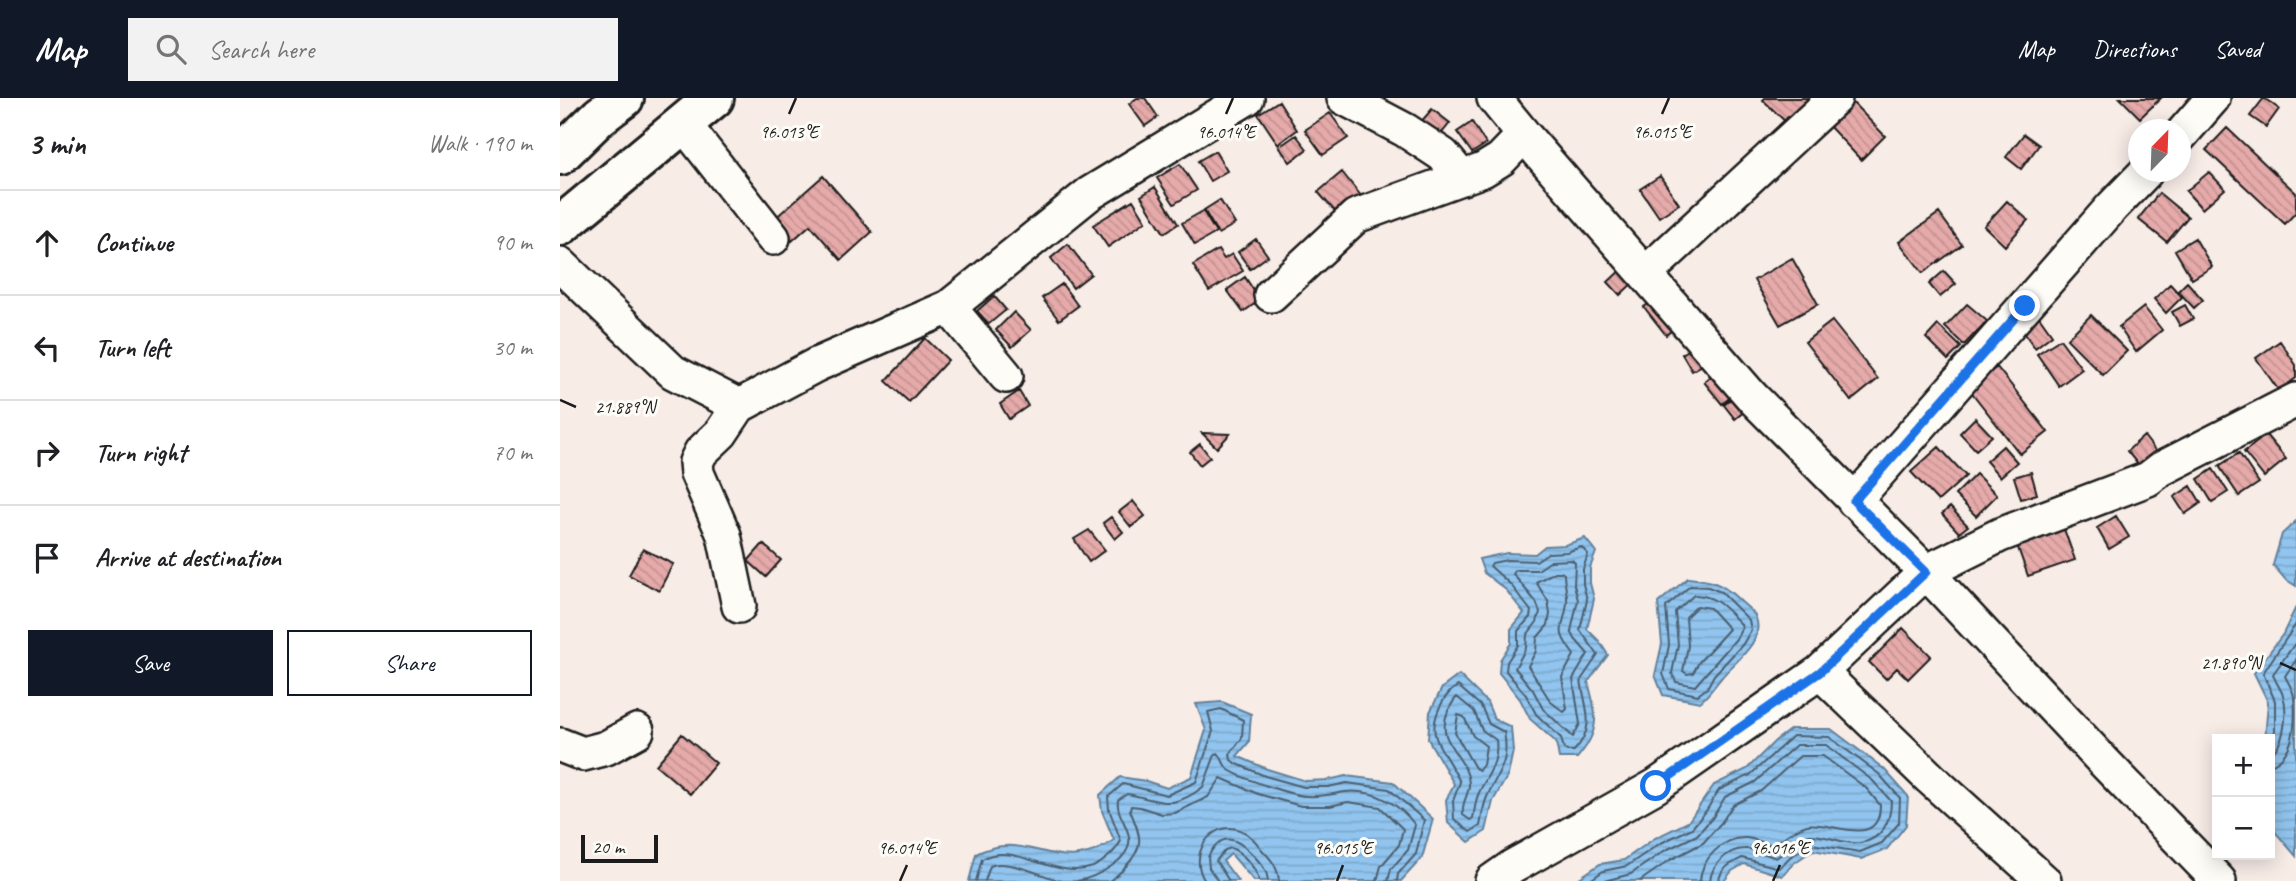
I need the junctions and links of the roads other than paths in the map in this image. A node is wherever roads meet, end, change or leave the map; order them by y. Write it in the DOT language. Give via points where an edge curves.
graph roads {
  1 [pos="624,98"];
  2 [pos="714,98"];
  3 [pos="1247,98"];
  4 [pos="1344,98"];
  5 [pos="1494,98"];
  6 [pos="1835,98"];
  7 [pos="2213,98"];
  8 [pos="683,122"];
  9 [pos="2191,123"];
  10 [pos="1524,135"];
  11 [pos="560,155"];
  12 [pos="1462,178"];
  13 [pos="2136,182"];
  14 [pos="560,226"];
  15 [pos="773,238"];
  16 [pos="560,264"];
  17 [pos="1646,274"];
  18 [pos="1271,295"];
  19 [pos="949,307"];
  20 [pos="1006,376"];
  21 [pos="2296,400"];
  22 [pos="739,406"];
  23 [pos="1854,501"];
  24 [pos="1926,572"];
  25 [pos="739,606"];
  26 [pos="1820,672"];
  27 [pos="637,731"];
  28 [pos="560,745"];
  29 [pos="1492,881"];
  30 [pos="2044,881"];
  31 [pos="2219,881"];
  1 -- 11 [label="main road"];
  2 -- 8 [label="main road"];
  3 -- 19 [label="street" via="1089,194"];
  4 -- 12 [label="street" via="1443,155"];
  5 -- 10 [label="street"];
  6 -- 17 [label="street"];
  7 -- 9 [label="street"];
  8 -- 14 [label="main road"];
  8 -- 15 [label="street"];
  10 -- 12 [label="street" via="1501,159"];
  10 -- 17 [label="street"];
  12 -- 18 [label="street" via="1356,216"];
  13 -- 23 [label="street"];
  16 -- 22 [label="street" via="673,372"];
  17 -- 23 [label="street" via="1753,398"];
  19 -- 20 [label="street"];
  19 -- 22 [label="street" via="816,365"];
  21 -- 24 [label="street" via="2148,479 2000,535"];
  22 -- 25 [label="street" via="696,462 724,535"];
  23 -- 24 [label="street"];
  24 -- 26 [label="street"];
  24 -- 31 [label="street"];
  26 -- 29 [label="street" via="1656,786"];
  26 -- 30 [label="street"];
  27 -- 28 [label="street" via="583,754"];
}
